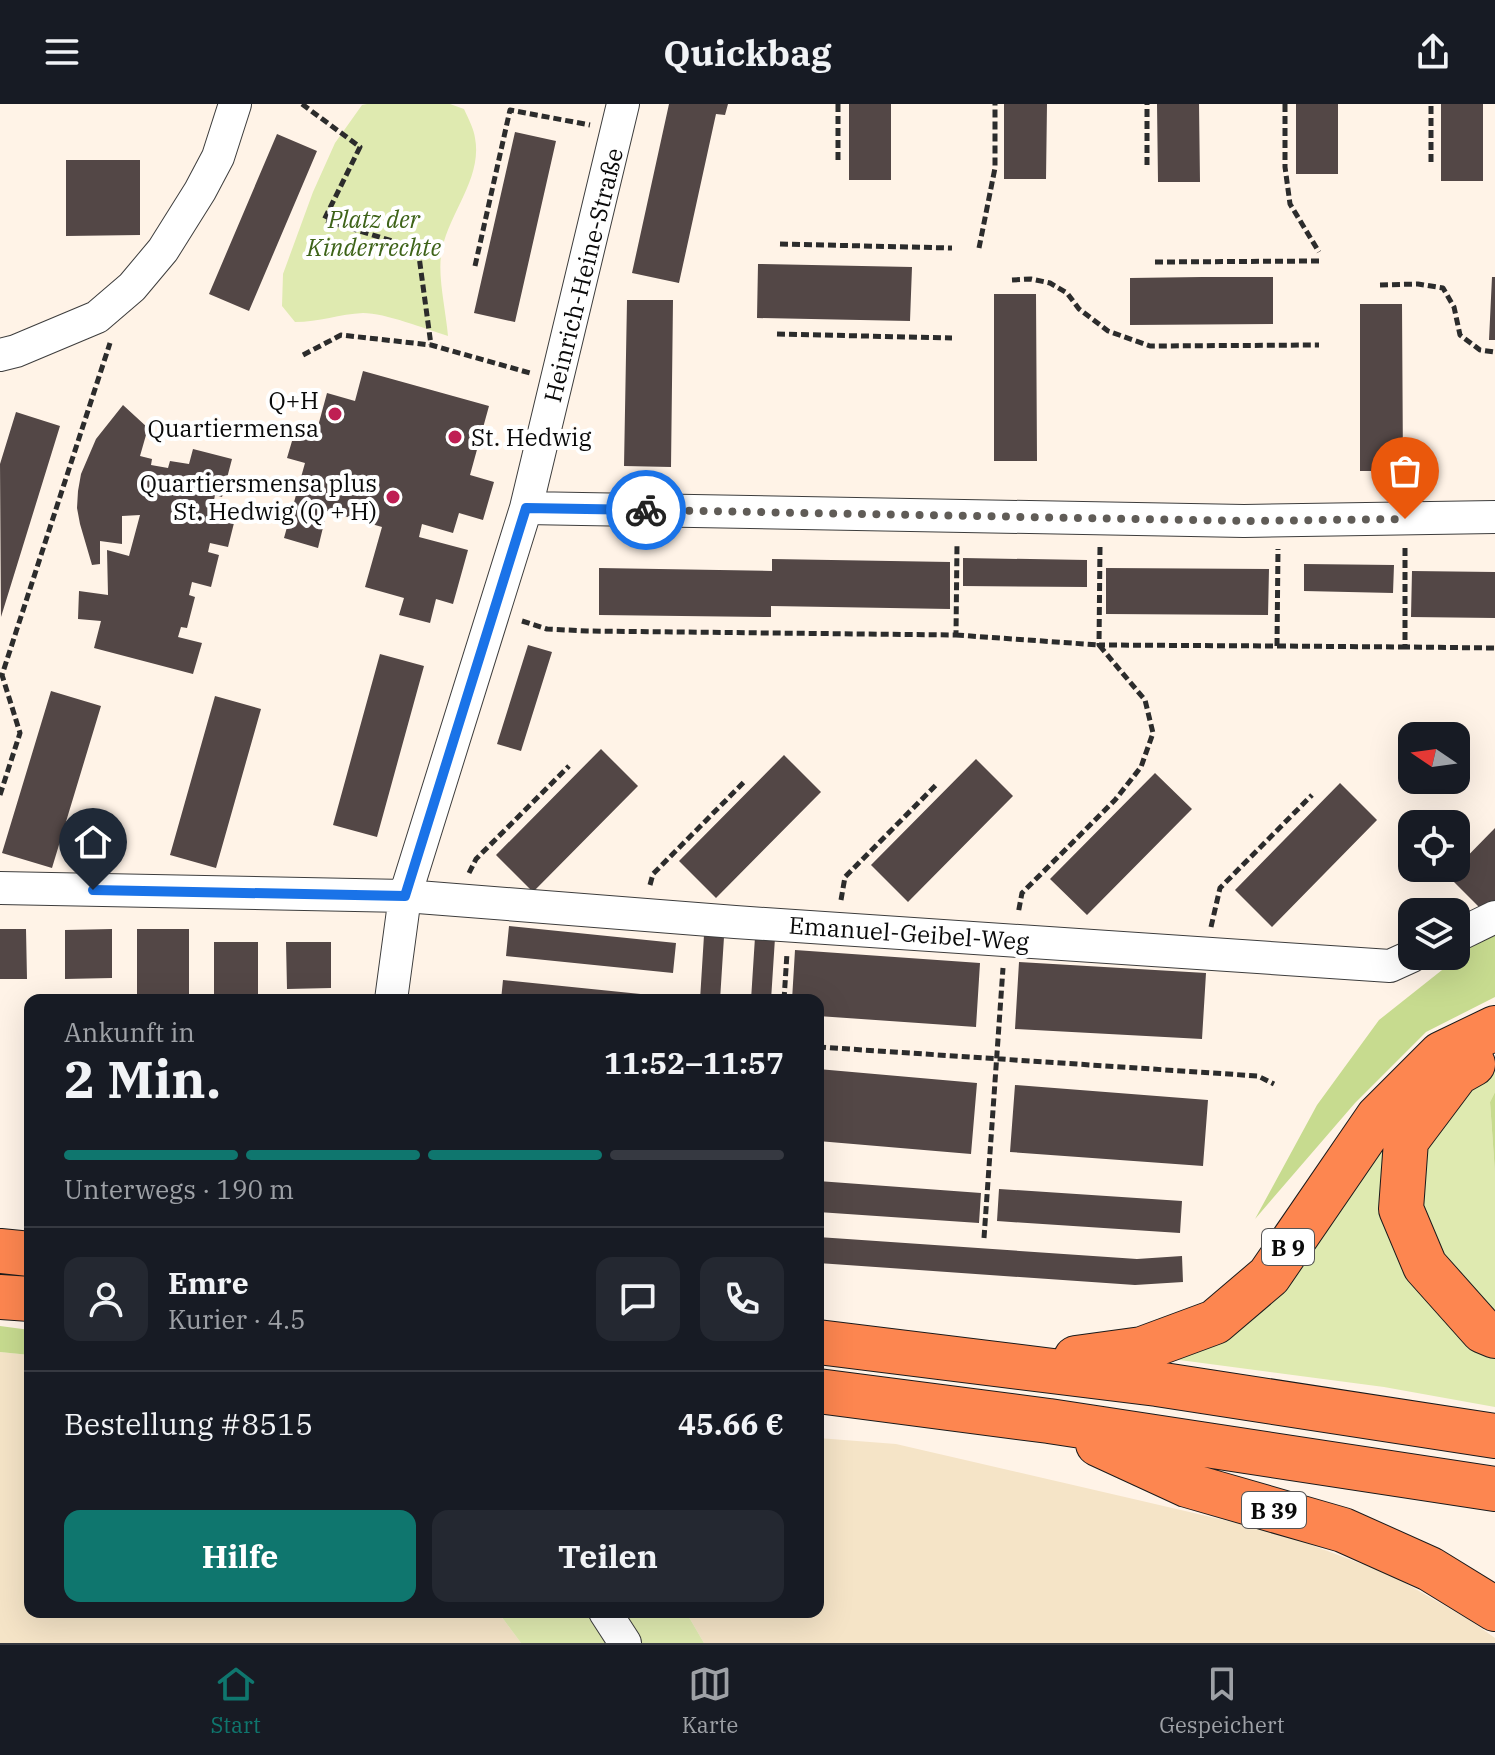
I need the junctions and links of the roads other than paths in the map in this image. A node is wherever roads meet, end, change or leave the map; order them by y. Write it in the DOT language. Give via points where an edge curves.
graph roads {
  1 [pos="235,104"];
  2 [pos="621,117"];
  3 [pos="0,355"];
  4 [pos="526,508"];
  5 [pos="1495,517"];
  6 [pos="0,888"];
  7 [pos="405,896"];
  8 [pos="1495,917"];
  9 [pos="1470,929"];
  10 [pos="1398,962"];
  11 [pos="392,994"];
  12 [pos="1495,1028"];
  13 [pos="1495,1053"];
  14 [pos="0,1251"];
  15 [pos="24,1253"];
  16 [pos="0,1297"];
  17 [pos="24,1299"];
  18 [pos="1495,1336"];
  19 [pos="824,1343"];
  20 [pos="1019,1366"];
  21 [pos="824,1392"];
  22 [pos="1049,1421"];
  23 [pos="1495,1436"];
  24 [pos="1495,1489"];
  25 [pos="1495,1609"];
  26 [pos="609,1618"];
  27 [pos="625,1643"];
  1 -- 3 [label="street" via="218,157 200,191 132,287 97,317"];
  2 -- 4 [label="street, Heinrich-Heine-Straße"];
  4 -- 5 [label="street" via="1278,521"];
  4 -- 7 [label="street, Heinrich-Heine-Straße"];
  6 -- 7 [label="street, Emanuel-Geibel-Weg"];
  7 -- 10 [label="street, Emanuel-Geibel-Weg" via="1390,966"];
  7 -- 11 [label="street, Heinrich-Heine-Straße"];
  8 -- 9 [label="street"];
  12 -- 20 [label="highway, B 9" via="1441,1054 1378,1117 1269,1276 1215,1322 1142,1349"];
  13 -- 18 [label="highway" via="1457,1073 1406,1141 1401,1209 1425,1266 1483,1331"];
  14 -- 15 [label="highway"];
  16 -- 17 [label="highway"];
  19 -- 20 [label="highway, B 9"];
  20 -- 23 [label="highway, B 9"];
  21 -- 22 [label="highway"];
  22 -- 24 [label="highway"];
  22 -- 25 [label="highway, B 39" via="1187,1485 1343,1530 1430,1569"];
  26 -- 27 [label="street"];
}
